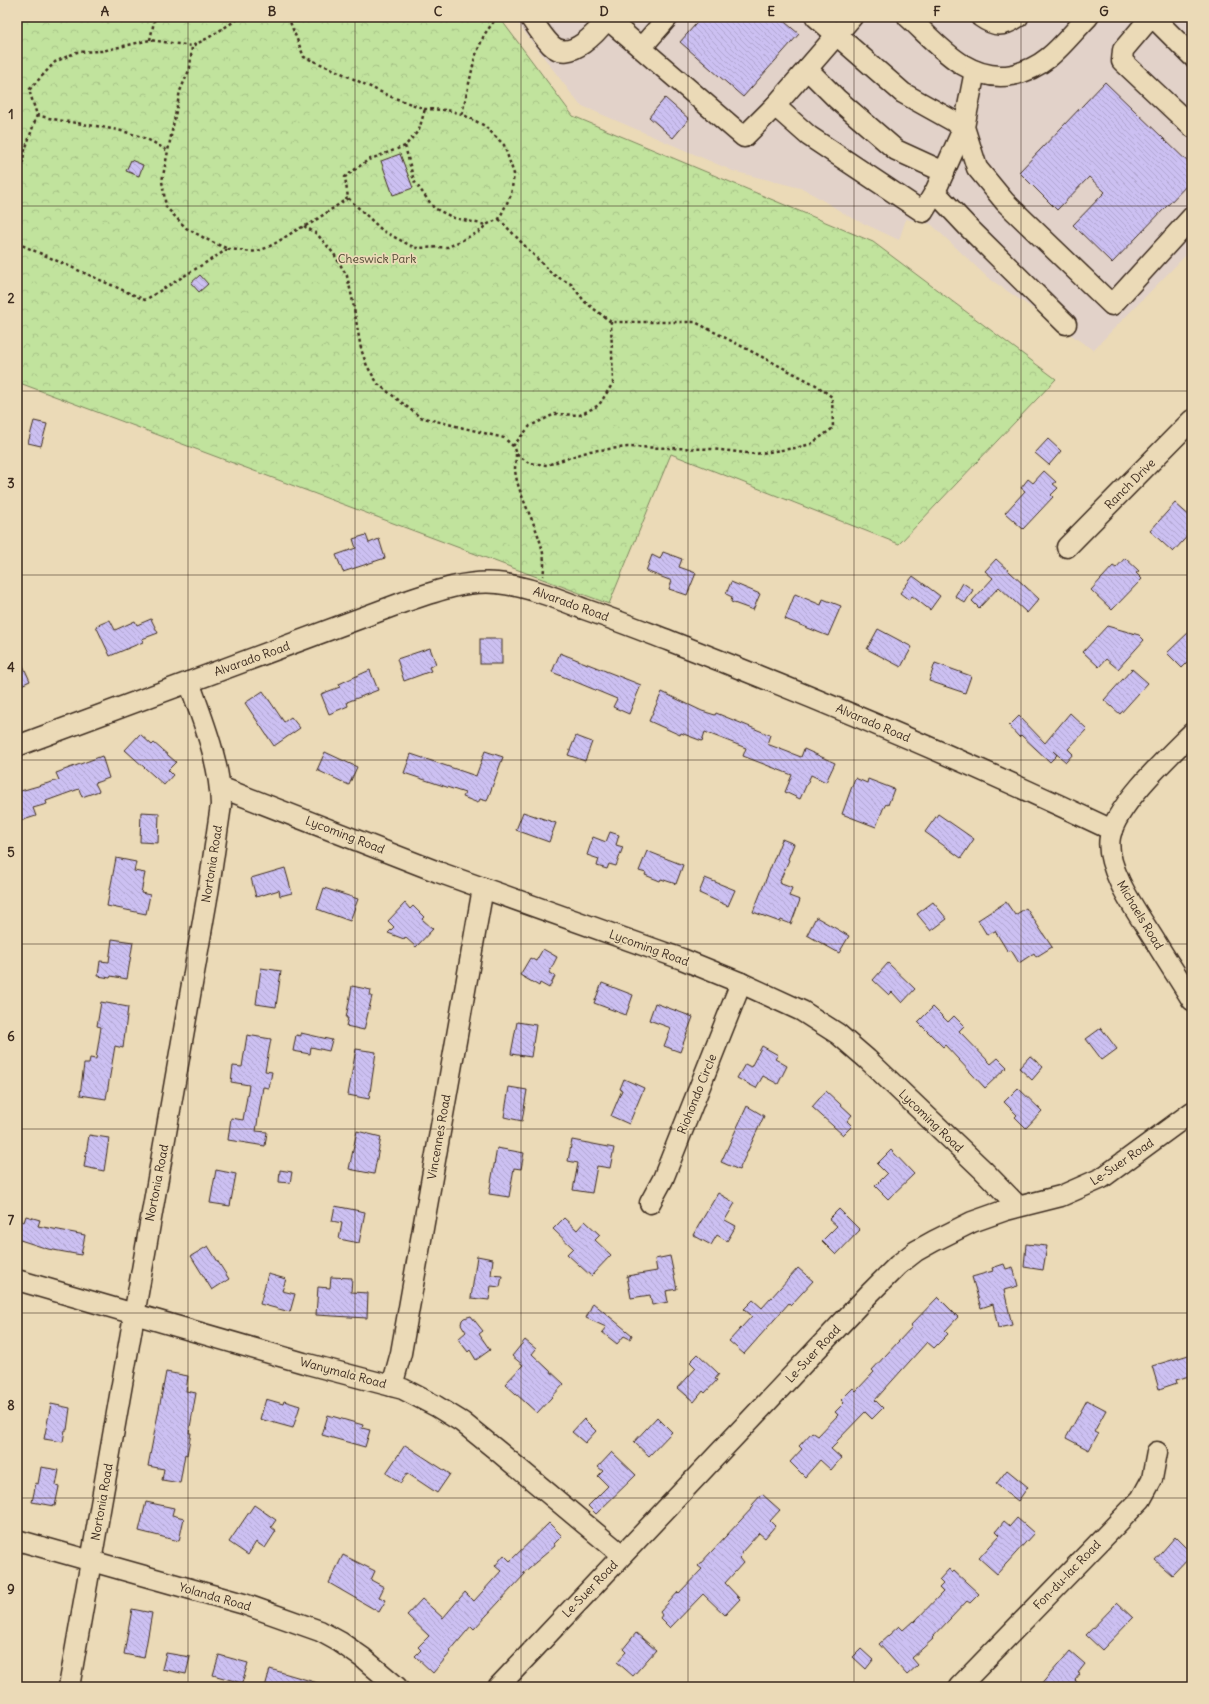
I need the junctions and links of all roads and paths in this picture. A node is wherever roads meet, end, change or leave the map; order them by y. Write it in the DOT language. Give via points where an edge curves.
graph roads {
  1 [pos="155,17"];
  2 [pos="251,17"];
  3 [pos="288,17"];
  4 [pos="497,17"];
  5 [pos="530,17"];
  6 [pos="668,17"];
  7 [pos="816,17"];
  8 [pos="852,17"];
  9 [pos="908,17"];
  10 [pos="981,17"];
  11 [pos="1018,17"];
  12 [pos="1088,17"];
  13 [pos="1152,17"];
  14 [pos="607,18"];
  15 [pos="836,35"];
  16 [pos="150,40"];
  17 [pos="192,46"];
  18 [pos="641,48"];
  19 [pos="1192,56"];
  20 [pos="807,69"];
  21 [pos="975,71"];
  22 [pos="775,106"];
  23 [pos="425,109"];
  24 [pos="462,114"];
  25 [pos="37,115"];
  26 [pos="964,127"];
  27 [pos="1192,127"];
  28 [pos="405,146"];
  29 [pos="168,151"];
  30 [pos="944,172"];
  31 [pos="18,192"];
  32 [pos="935,192"];
  33 [pos="348,198"];
  34 [pos="1192,217"];
  35 [pos="499,220"];
  36 [pos="486,225"];
  37 [pos="304,226"];
  38 [pos="17,243"];
  39 [pos="228,249"];
  40 [pos="611,322"];
  41 [pos="1066,324"];
  42 [pos="1192,420"];
  43 [pos="513,446"];
  44 [pos="516,454"];
  45 [pos="1067,547"];
  46 [pos="540,592"];
  47 [pos="189,682"];
  48 [pos="1192,733"];
  49 [pos="17,746"];
  50 [pos="220,786"];
  51 [pos="1112,830"];
  52 [pos="483,888"];
  53 [pos="741,983"];
  54 [pos="1192,1000"];
  55 [pos="1192,1112"];
  56 [pos="650,1203"];
  57 [pos="1018,1206"];
  58 [pos="17,1280"];
  59 [pos="134,1314"];
  60 [pos="392,1386"];
  61 [pos="1157,1452"];
  62 [pos="17,1540"];
  63 [pos="622,1555"];
  64 [pos="91,1561"];
  65 [pos="69,1687"];
  66 [pos="397,1687"];
  67 [pos="498,1687"];
  68 [pos="959,1687"];
  1 -- 16 [label="path"];
  2 -- 17 [label="path" via="238,19"];
  3 -- 23 [label="path" via="304,57 389,96"];
  4 -- 24 [label="path" via="484,36 475,57"];
  5 -- 14 [label="street" via="551,46 565,51 582,45"];
  6 -- 18 [label="street"];
  7 -- 15 [label="street"];
  8 -- 15 [label="street"];
  9 -- 21 [label="street" via="952,58"];
  10 -- 11 [label="street" via="994,25 1007,24"];
  12 -- 21 [label="street" via="1048,58 1022,73 996,76"];
  13 -- 19 [label="street"];
  13 -- 27 [label="street" via="1123,50 1122,61"];
  14 -- 18 [label="street"];
  15 -- 20 [label="street"];
  15 -- 26 [label="street" via="903,94"];
  16 -- 17 [label="path"];
  16 -- 25 [label="path" via="102,51 77,52 55,62 29,90"];
  17 -- 29 [label="path" via="190,68 180,91"];
  18 -- 22 [label="street" via="744,137"];
  20 -- 22 [label="street"];
  20 -- 30 [label="street" via="896,150"];
  21 -- 26 [label="street"];
  22 -- 32 [label="street" via="809,136 923,212"];
  23 -- 24 [label="path"];
  23 -- 28 [label="path" via="418,130"];
  24 -- 35 [label="path" via="485,126 504,145 514,174 512,195"];
  25 -- 29 [label="path" via="123,132 146,139"];
  25 -- 31 [label="path" via="24,153"];
  26 -- 30 [label="street"];
  26 -- 34 [label="street" via="977,168 1000,197 1112,305"];
  28 -- 33 [label="path" via="368,160 345,177"];
  28 -- 36 [label="path" via="414,181 434,208 454,218"];
  29 -- 39 [label="path" via="162,181 166,207 186,228"];
  30 -- 32 [label="street"];
  32 -- 41 [label="street"];
  33 -- 36 [label="path" via="384,231 414,248 448,247 479,232"];
  33 -- 37 [label="path"];
  35 -- 36 [label="path"];
  35 -- 40 [label="path" via="552,274 571,284 585,302"];
  37 -- 39 [label="path" via="279,242 256,251"];
  37 -- 43 [label="path" via="317,234 334,254 347,276 361,349 367,366 378,384 420,417 504,438"];
  38 -- 39 [label="path" via="145,300"];
  40 -- 43 [label="path" via="614,383 599,405 580,414 555,414 530,426"];
  40 -- 44 [label="path" via="695,322 816,385 832,397 833,428 811,444 755,454 712,449 628,447 590,451 547,465 529,463"];
  42 -- 45 [label="street, Ranch Drive"];
  43 -- 44 [label="path"];
  44 -- 46 [label="path" via="515,470 543,551 544,574"];
  46 -- 47 [label="street, Alvarado Road" via="494,582 445,588"];
  46 -- 51 [label="street, Alvarado Road" via="767,679 961,761"];
  47 -- 49 [label="street, Alvarado Road"];
  47 -- 50 [label="street, Nortonia Road" via="211,744"];
  48 -- 51 [label="street, Michaels Road" via="1134,795"];
  50 -- 52 [label="street, Lycoming Road"];
  50 -- 59 [label="street, Nortonia Road" via="222,805 209,887"];
  51 -- 54 [label="street, Michaels Road" via="1110,853 1126,895"];
  52 -- 53 [label="street, Lycoming Road" via="682,959"];
  52 -- 60 [label="street, Vincennes Road" via="401,1353"];
  53 -- 56 [label="street, Riohondo Circle" via="663,1179"];
  53 -- 57 [label="street, Lycoming Road" via="802,1011 838,1034 978,1165"];
  55 -- 57 [label="street, Le-Suer Road" via="1102,1178 1061,1196"];
  57 -- 63 [label="street, Le-Suer Road" via="959,1228 916,1251 898,1265"];
  58 -- 59 [label="street, Wanymala Road"];
  59 -- 60 [label="street, Wanymala Road"];
  59 -- 64 [label="street, Nortonia Road"];
  60 -- 63 [label="street, Wanymala Road" via="436,1406 462,1422"];
  61 -- 68 [label="street, Fon-du-lac Road" via="1152,1479 1141,1499"];
  62 -- 64 [label="street, Yolanda Road"];
  63 -- 67 [label="street, Le-Suer Road"];
  64 -- 65 [label="street, Nortonia Road"];
  64 -- 66 [label="street, Yolanda Road" via="244,1604 320,1631 340,1642"];
}
